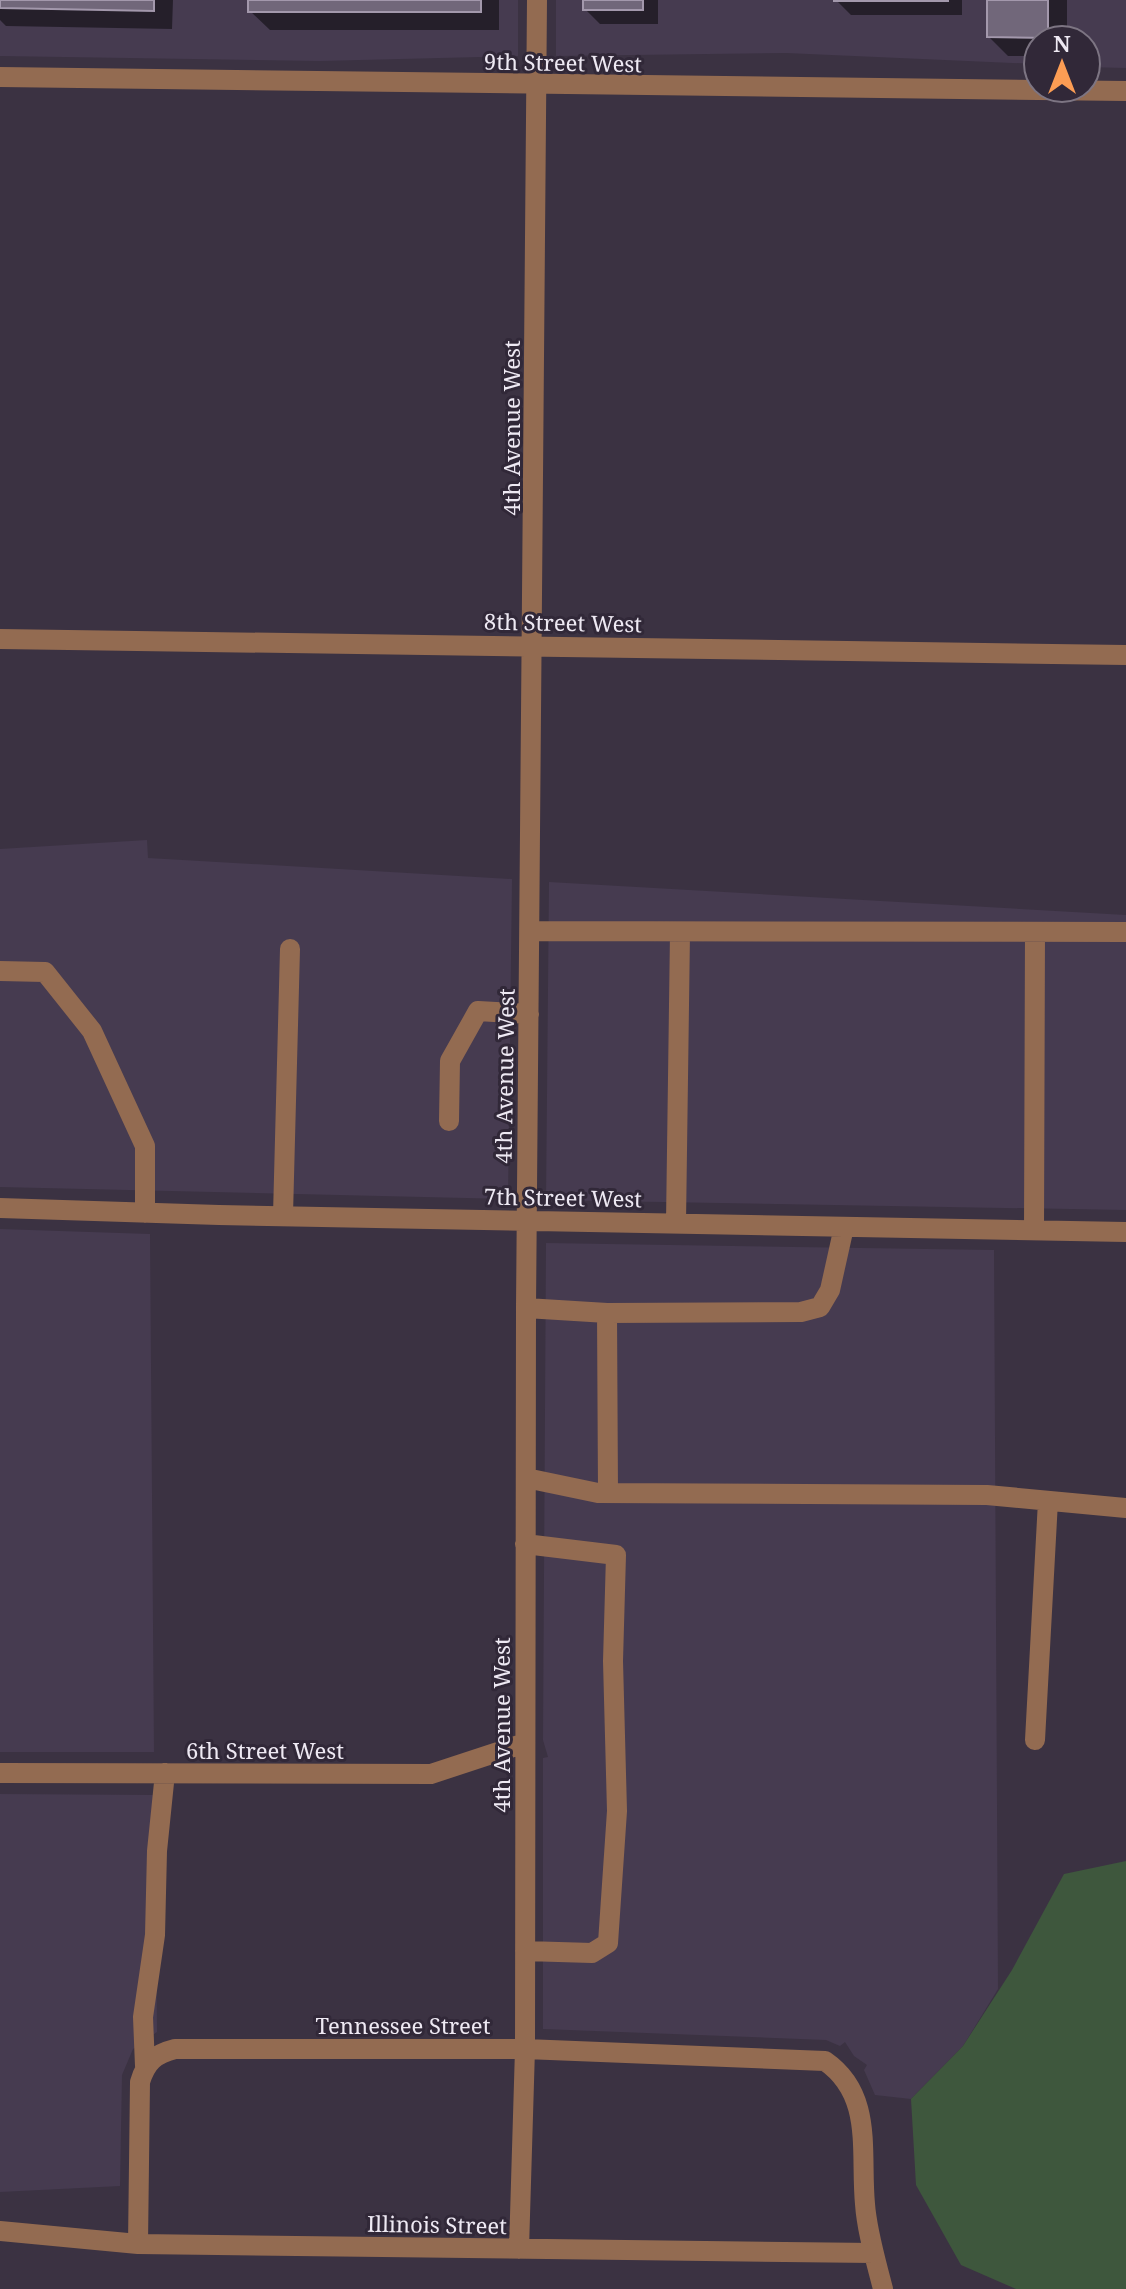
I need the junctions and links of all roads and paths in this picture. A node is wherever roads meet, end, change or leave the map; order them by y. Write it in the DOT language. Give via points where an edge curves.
graph roads {
  1 [pos="537,0"];
  2 [pos="0,77"];
  3 [pos="537,86"];
  4 [pos="1126,91"];
  5 [pos="0,639"];
  6 [pos="533,645"];
  7 [pos="1126,655"];
  8 [pos="530,931"];
  9 [pos="1035,932"];
  10 [pos="1126,932"];
  11 [pos="680,933"];
  12 [pos="290,949"];
  13 [pos="0,971"];
  14 [pos="529,1014"];
  15 [pos="449,1121"];
  16 [pos="0,1208"];
  17 [pos="145,1213"];
  18 [pos="283,1215"];
  19 [pos="527,1221"];
  20 [pos="676,1223"];
  21 [pos="844,1227"];
  22 [pos="1034,1230"];
  23 [pos="1126,1232"];
  24 [pos="526,1308"];
  25 [pos="607,1313"];
  26 [pos="526,1478"];
  27 [pos="608,1493"];
  28 [pos="1048,1501"];
  29 [pos="1126,1508"];
  30 [pos="525,1544"];
  31 [pos="1035,1740"];
  32 [pos="525,1743"];
  33 [pos="0,1773"];
  34 [pos="165,1773"];
  35 [pos="525,1951"];
  36 [pos="525,2049"];
  37 [pos="145,2066"];
  38 [pos="0,2231"];
  39 [pos="138,2244"];
  40 [pos="519,2249"];
  41 [pos="874,2253"];
  42 [pos="883,2289"];
  1 -- 3 [label="street, 4th Avenue West"];
  2 -- 3 [label="street, 9th Street West"];
  3 -- 4 [label="street, 9th Street West"];
  3 -- 6 [label="street, 4th Avenue West"];
  5 -- 6 [label="street, 8th Street West"];
  6 -- 7 [label="street, 8th Street West"];
  6 -- 8 [label="street, 4th Avenue West"];
  8 -- 11 [label="street"];
  8 -- 14 [label="street, 4th Avenue West"];
  9 -- 10 [label="street"];
  9 -- 11 [label="street"];
  9 -- 22 [label="street"];
  11 -- 20 [label="street"];
  12 -- 18 [label="street"];
  13 -- 17 [label="street" via="45,972 92,1031 145,1146"];
  14 -- 15 [label="street" via="478,1011 450,1061"];
  14 -- 19 [label="street, 4th Avenue West"];
  16 -- 17 [label="street, 7th Street West"];
  17 -- 18 [label="street, 7th Street West"];
  18 -- 19 [label="street, 7th Street West"];
  19 -- 20 [label="street, 7th Street West"];
  19 -- 24 [label="street, 4th Avenue West"];
  20 -- 21 [label="street, 7th Street West"];
  21 -- 22 [label="street, 7th Street West"];
  21 -- 25 [label="street" via="830,1290 820,1307 801,1312"];
  22 -- 23 [label="street, 7th Street West"];
  24 -- 25 [label="street"];
  24 -- 26 [label="street, 4th Avenue West"];
  25 -- 27 [label="street"];
  26 -- 27 [label="street"];
  26 -- 30 [label="street, 4th Avenue West"];
  27 -- 28 [label="street" via="987,1495"];
  28 -- 29 [label="street"];
  28 -- 31 [label="street"];
  30 -- 32 [label="street, 4th Avenue West"];
  30 -- 35 [label="street" via="616,1555 617,1811 608,1943 592,1953"];
  32 -- 34 [label="street, 6th Street West" via="431,1774"];
  32 -- 35 [label="street, 4th Avenue West"];
  33 -- 34 [label="street, 6th Street West"];
  34 -- 37 [label="street" via="155,1935 143,2017"];
  35 -- 36 [label="street, 4th Avenue West"];
  36 -- 37 [label="street, Tennessee Street" via="175,2049 158,2054"];
  36 -- 40 [label="street, 4th Avenue West"];
  36 -- 41 [label="street, Tennessee Street" via="825,2061 854,2091 862,2118 865,2206"];
  37 -- 39 [label="street" via="140,2082"];
  38 -- 39 [label="street, Illinois Street"];
  39 -- 40 [label="street, Illinois Street"];
  40 -- 41 [label="street, Illinois Street"];
  41 -- 42 [label="street"];
}
